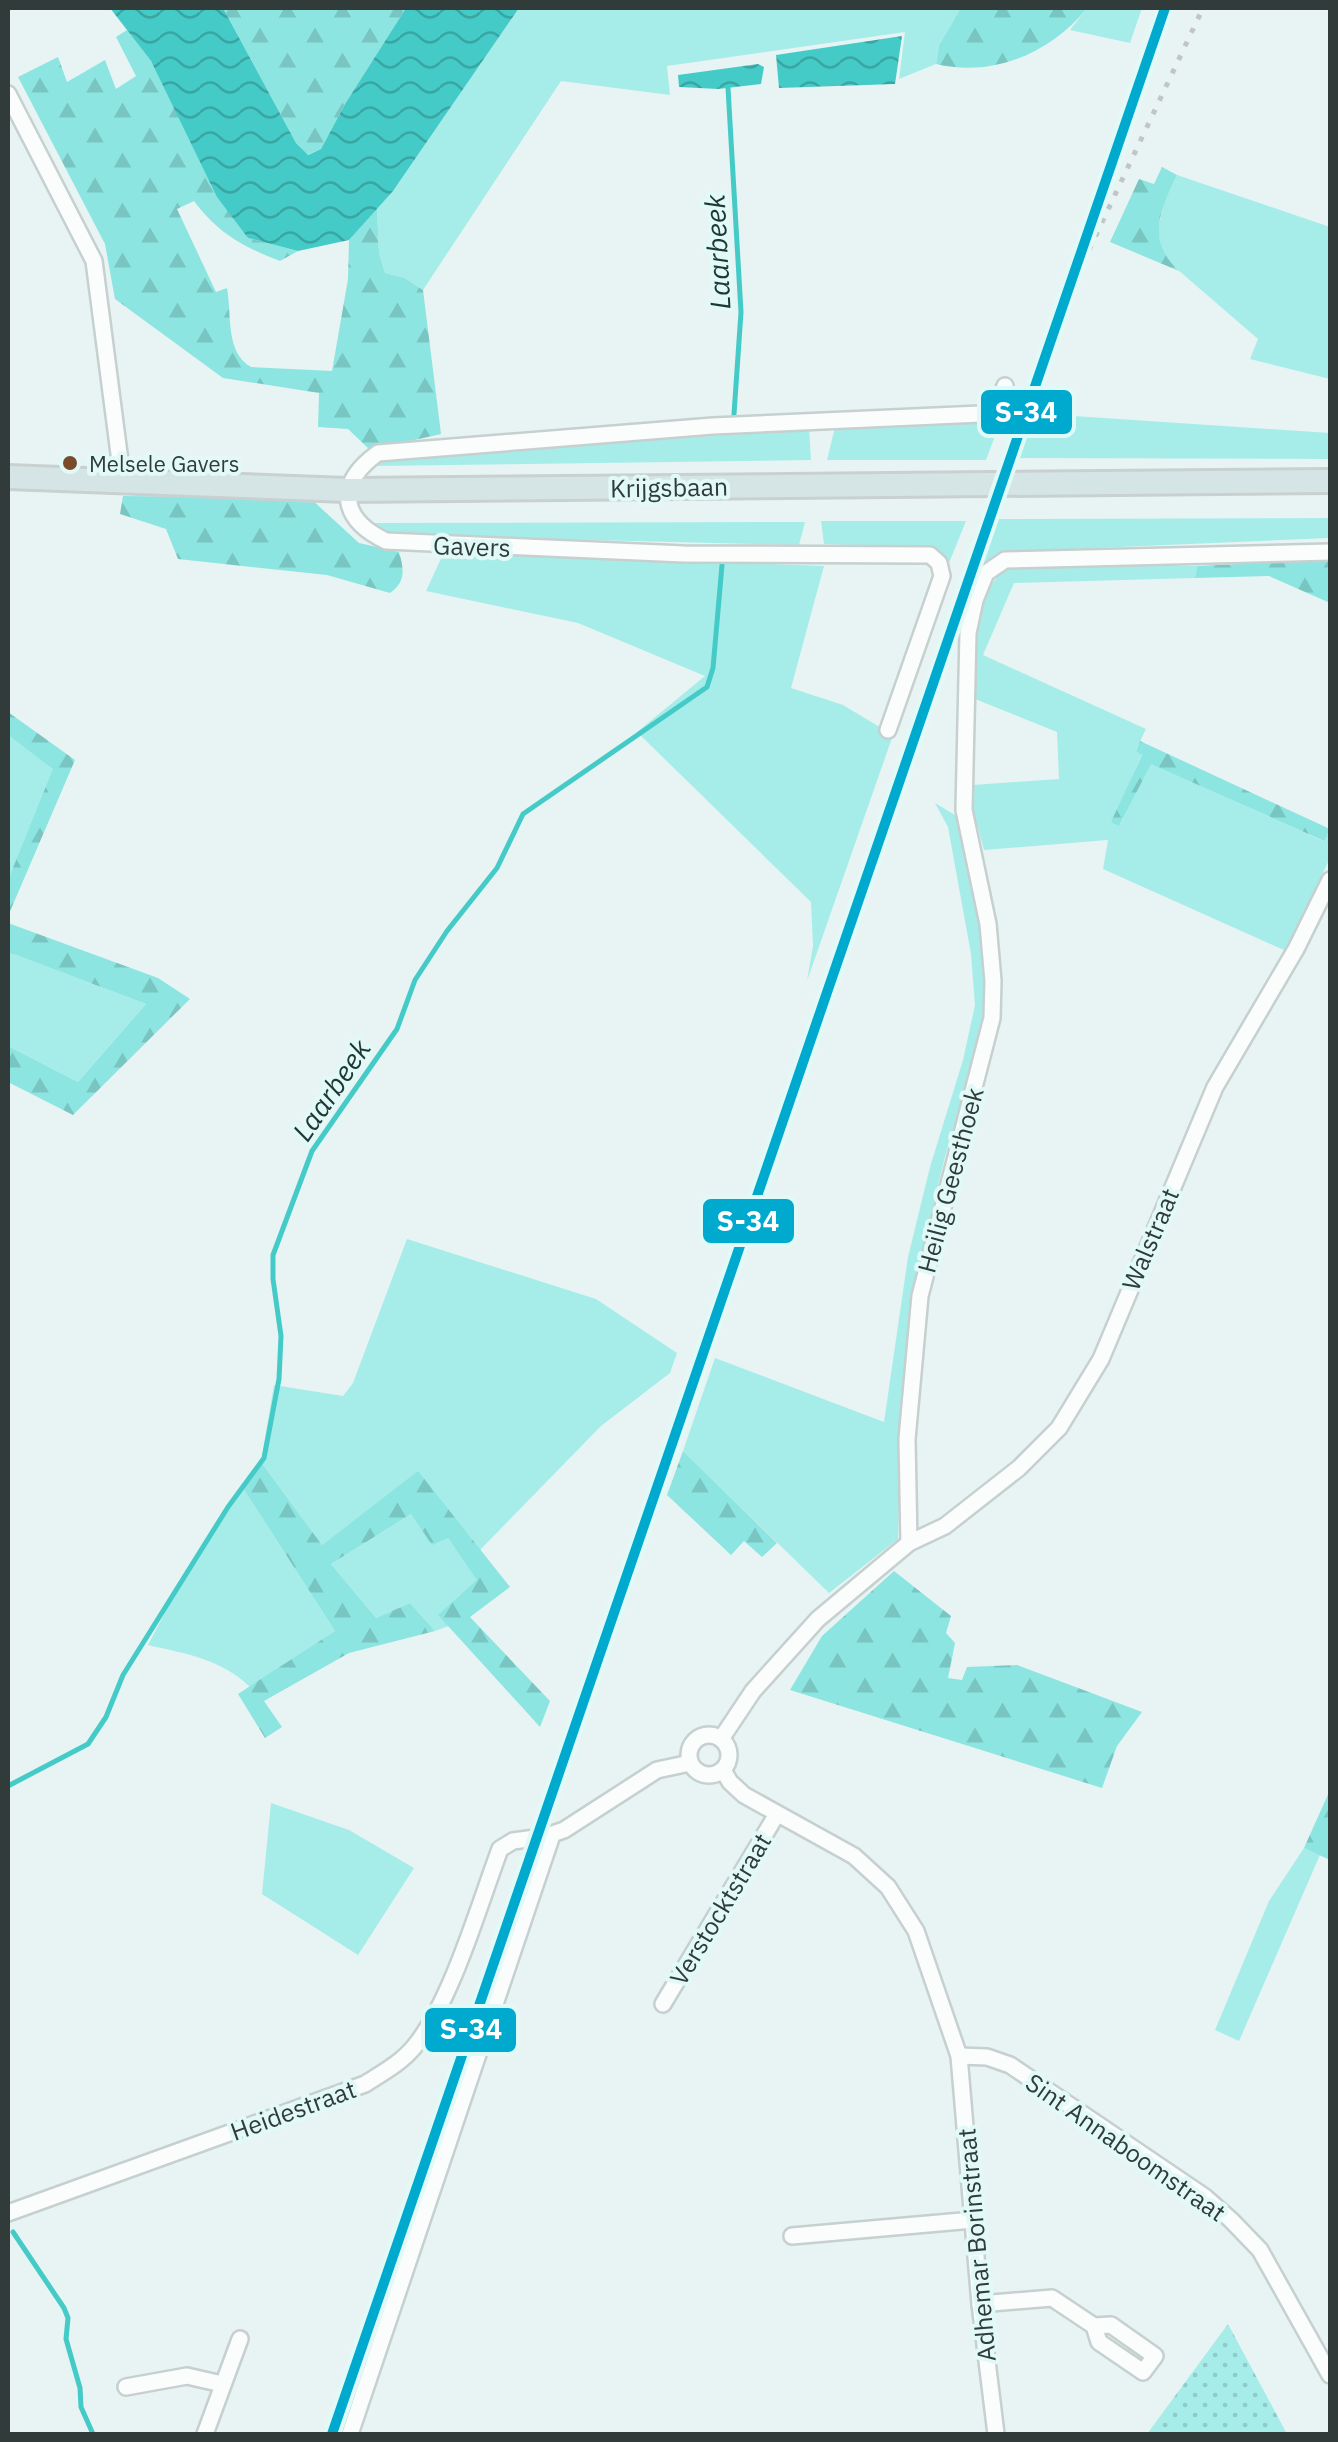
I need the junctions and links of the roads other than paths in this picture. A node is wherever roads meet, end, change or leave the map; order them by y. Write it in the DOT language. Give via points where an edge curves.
graph roads {
  1 [pos="8,94"];
  2 [pos="1005,386"];
  3 [pos="8,476"];
  4 [pos="128,480"];
  5 [pos="1330,481"];
  6 [pos="346,490"];
  7 [pos="1330,552"];
  8 [pos="888,730"];
  9 [pos="1330,880"];
  10 [pos="908,1543"];
  11 [pos="721,1739"];
  12 [pos="690,1763"];
  13 [pos="724,1770"];
  14 [pos="777,1814"];
  15 [pos="552,1835"];
  16 [pos="663,2004"];
  17 [pos="959,2056"];
  18 [pos="8,2213"];
  19 [pos="974,2220"];
  20 [pos="792,2236"];
  21 [pos="980,2304"];
  22 [pos="1094,2326"];
  23 [pos="240,2339"];
  24 [pos="1330,2376"];
  25 [pos="222,2384"];
  26 [pos="126,2387"];
  27 [pos="205,2434"];
  28 [pos="350,2434"];
  29 [pos="996,2434"];
  1 -- 4 [label="street" via="94,261 121,469"];
  2 -- 6 [label="street" via="998,403 980,414 378,454"];
  3 -- 4 [label="main road, Krijgsbaan"];
  4 -- 6 [label="main road, Krijgsbaan"];
  5 -- 6 [label="main road, Krijgsbaan"];
  6 -- 8 [label="street, Gavers" via="358,521 386,541 930,556 942,576"];
  7 -- 10 [label="street, Heilig Geesthoek" via="1004,560 986,573 968,633 964,810 988,924 992,1018 920,1296 907,1439"];
  9 -- 10 [label="street, Walstraat" via="1216,1087 1083,1393 1019,1468 945,1526"];
  10 -- 11 [label="street" via="788,1648"];
  11 -- 12 [label="street" via="704,1735 694,1741"];
  11 -- 13 [label="street" via="729,1751"];
  12 -- 13 [label="street" via="708,1776"];
  12 -- 15 [label="street" via="657,1770"];
  13 -- 14 [label="street" via="744,1795"];
  14 -- 16 [label="street, Verstocktstraat"];
  14 -- 17 [label="street" via="854,1856 903,1906"];
  15 -- 18 [label="street, Heidestraat" via="500,1849 442,2000 399,2062 354,2088"];
  15 -- 28 [label="street"];
  17 -- 19 [label="street, Adhemar Borinstraat"];
  17 -- 24 [label="street, Sint Annaboomstraat" via="987,2056 1010,2066 1205,2197 1260,2250"];
  19 -- 20 [label="street"];
  19 -- 21 [label="street, Adhemar Borinstraat"];
  21 -- 22 [label="street" via="1052,2298"];
  21 -- 29 [label="street, Adhemar Borinstraat"];
  23 -- 25 [label="street"];
  25 -- 26 [label="street" via="187,2376"];
  25 -- 27 [label="street"];
}
